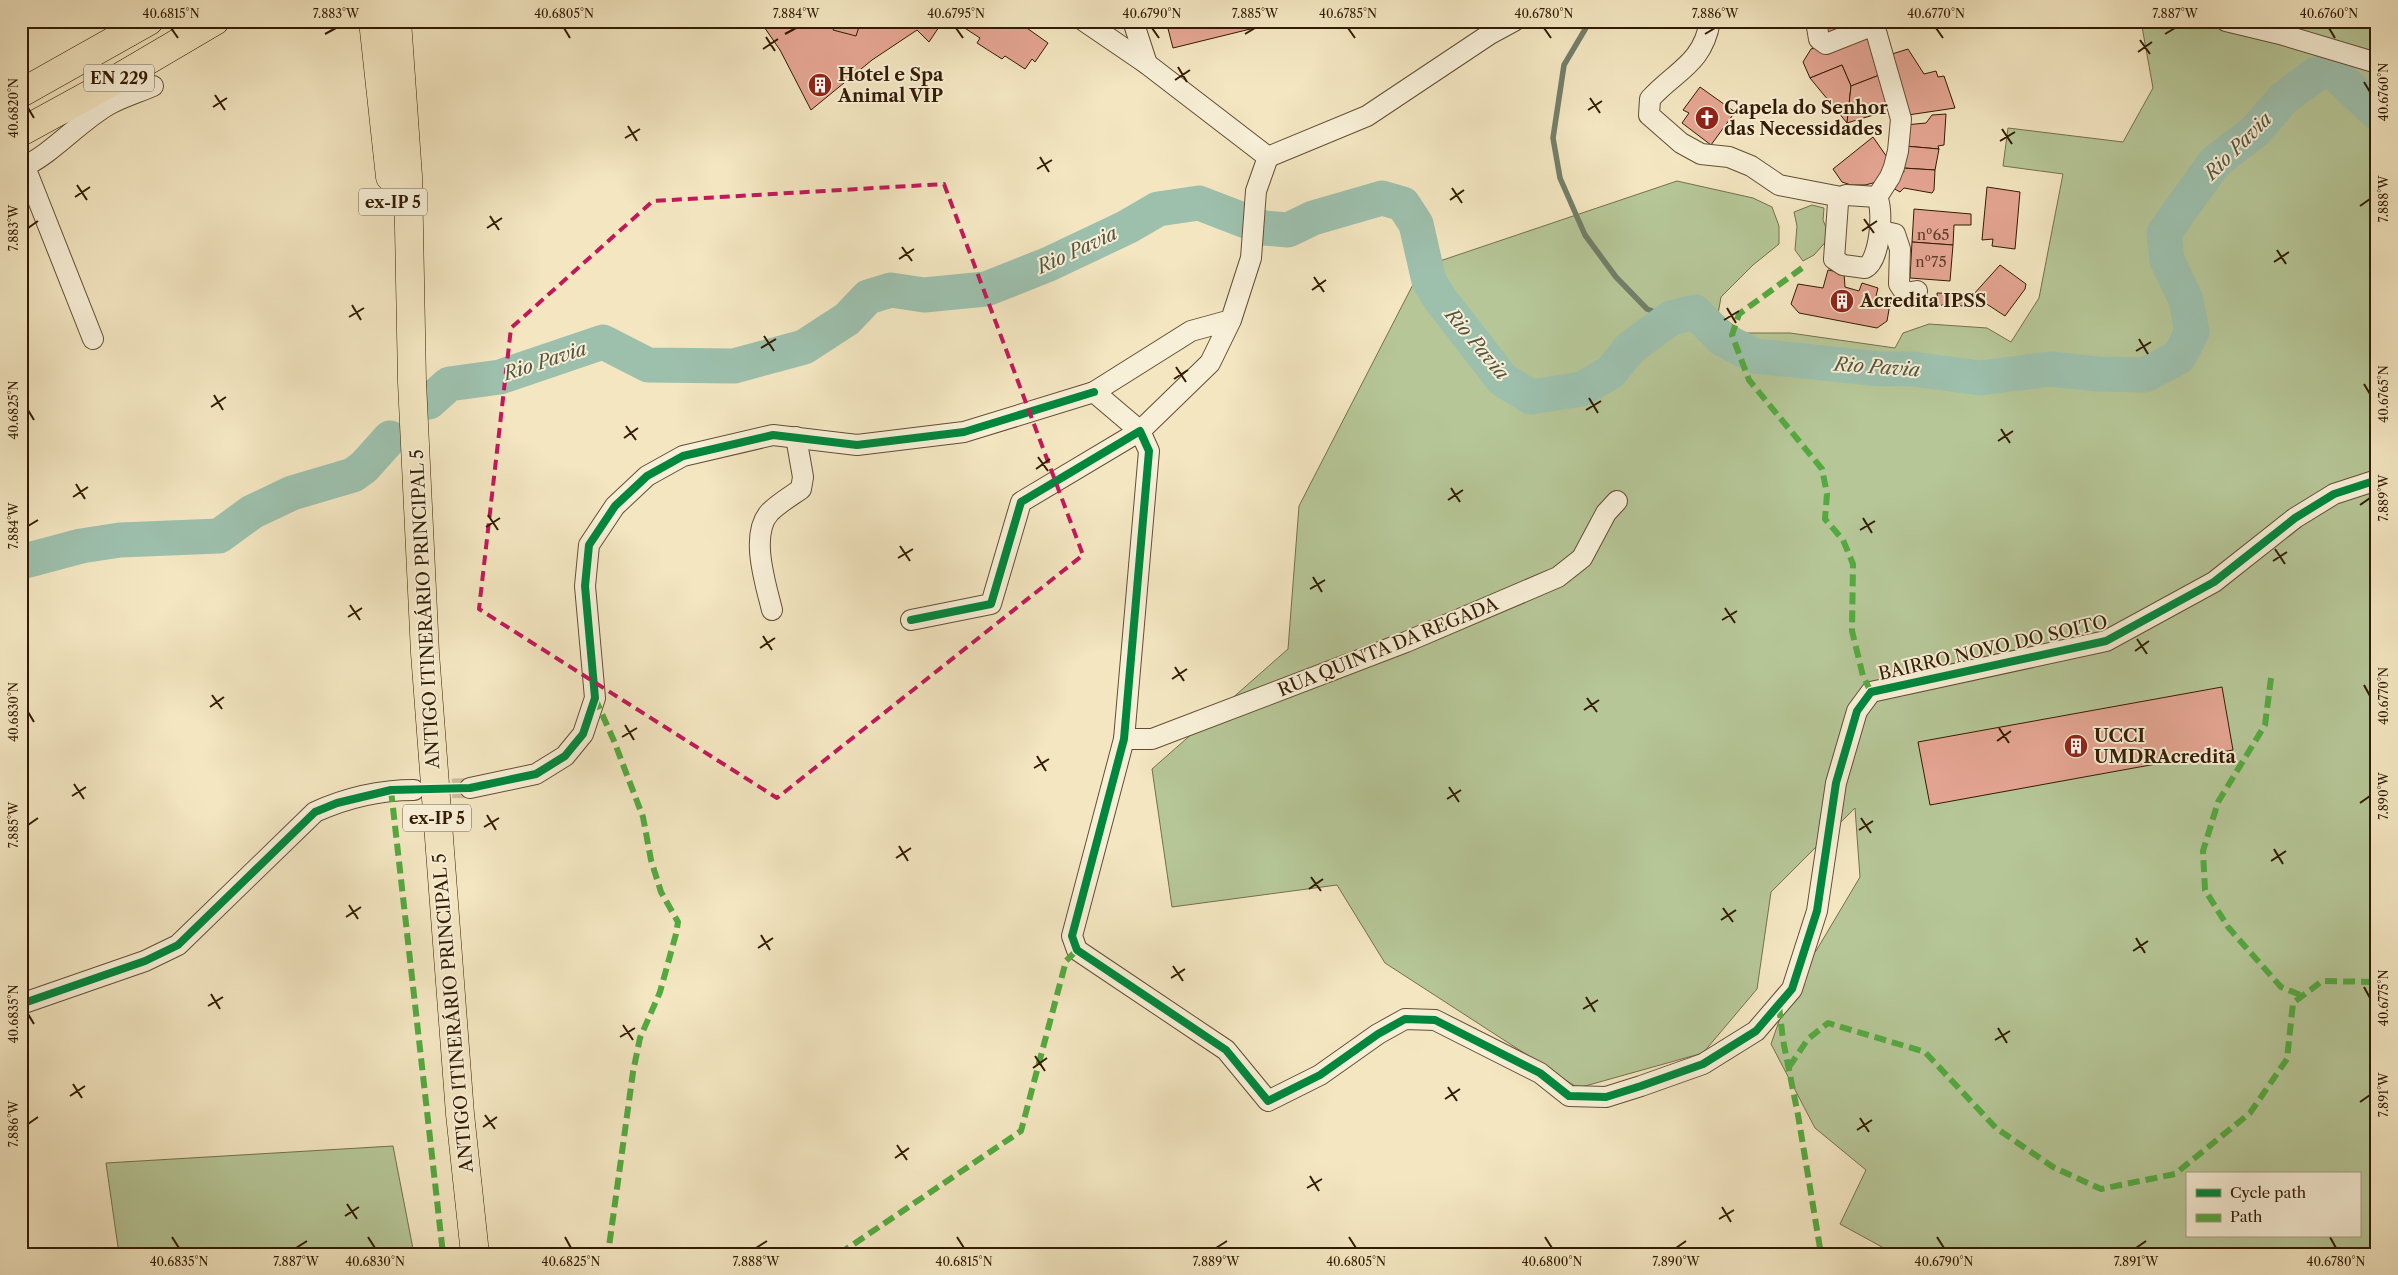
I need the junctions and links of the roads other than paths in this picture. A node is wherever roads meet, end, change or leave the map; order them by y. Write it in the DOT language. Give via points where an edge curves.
graph roads {
  1 [pos="188,21"];
  2 [pos="215,21"];
  3 [pos="373,21"];
  4 [pos="398,21"];
  5 [pos="1084,21"];
  6 [pos="1133,21"];
  7 [pos="1514,21"];
  8 [pos="1710,21"];
  9 [pos="1816,21"];
  10 [pos="2226,21"];
  11 [pos="1873,23"];
  12 [pos="139,25"];
  13 [pos="2377,63"];
  14 [pos="1147,64"];
  15 [pos="153,86"];
  16 [pos="96,91"];
  17 [pos="21,93"];
  18 [pos="21,132"];
  19 [pos="1268,157"];
  20 [pos="23,168"];
  21 [pos="1841,197"];
  22 [pos="1877,197"];
  23 [pos="1880,234"];
  24 [pos="1917,291"];
  25 [pos="1231,320"];
  26 [pos="93,339"];
  27 [pos="412,382"];
  28 [pos="1094,392"];
  29 [pos="1140,431"];
  30 [pos="796,438"];
  31 [pos="2377,480"];
  32 [pos="1617,500"];
  33 [pos="772,610"];
  34 [pos="911,620"];
  35 [pos="1124,739"];
  36 [pos="470,788"];
  37 [pos="414,790"];
  38 [pos="21,1004"];
  39 [pos="475,1254"];
  1 -- 16 [label="main road" via="129,59"];
  2 -- 16 [label="main road, EN 229"];
  3 -- 27 [label="main road, ANTIGO ITINERÁRIO PRINCIPAL 5 / ex-IP 5"];
  4 -- 27 [label="main road, ANTIGO ITINERÁRIO PRINCIPAL 5 / ex-IP 5" via="408,176"];
  5 -- 14 [label="street"];
  6 -- 14 [label="street"];
  7 -- 19 [label="street" via="1367,116"];
  8 -- 21 [label="street" via="1708,36 1691,64 1650,99 1649,115 1681,143 1701,154 1728,157 1751,166 1779,185"];
  9 -- 11 [label="street" via="1819,39 1826,44"];
  10 -- 13 [label="street"];
  11 -- 22 [label="street" via="1901,119 1894,167"];
  12 -- 17 [label="main road, EN 229"];
  14 -- 19 [label="street"];
  15 -- 20 [label="street" via="110,104 38,161"];
  16 -- 18 [label="main road, EN 229"];
  19 -- 25 [label="street" via="1256,191 1251,258"];
  20 -- 26 [label="street"];
  21 -- 22 [label="street"];
  21 -- 23 [label="street" via="1834,260 1866,268 1870,266"];
  22 -- 23 [label="street"];
  23 -- 24 [label="street" via="1892,231 1897,237 1899,284 1905,292"];
  25 -- 28 [label="street" via="1191,331"];
  25 -- 29 [label="street" via="1210,363"];
  27 -- 39 [label="main road, ANTIGO ITINERÁRIO PRINCIPAL 5 / ex-IP 5" via="428,692 460,1114"];
  28 -- 29 [label="street"];
  28 -- 30 [label="street" via="964,432 857,445"];
  29 -- 34 [label="street" via="1021,502 991,604"];
  29 -- 35 [label="street" via="1149,451"];
  30 -- 33 [label="street" via="803,477 801,489 769,513 761,528 760,563"];
  30 -- 36 [label="street" via="774,435 683,456 648,476 615,506 589,545 585,586 595,698 583,734 565,756 536,774"];
  31 -- 35 [label="street, BAIRRO NOVO DO SOITO" via="2334,494 2295,518 2214,582 2106,641 1871,692 1857,711 1836,783 1817,911 1792,990 1756,1031 1703,1064 1606,1097 1569,1096 1540,1073 1435,1020 1405,1019 1320,1074 1268,1101 1226,1050 1077,950 1072,936"];
  32 -- 35 [label="street, RUA QUINTA DA REGADA" via="1582,558 1558,577 1406,642 1152,739"];
  37 -- 38 [label="street" via="382,792 337,802 315,812 178,946 146,961"];
}
